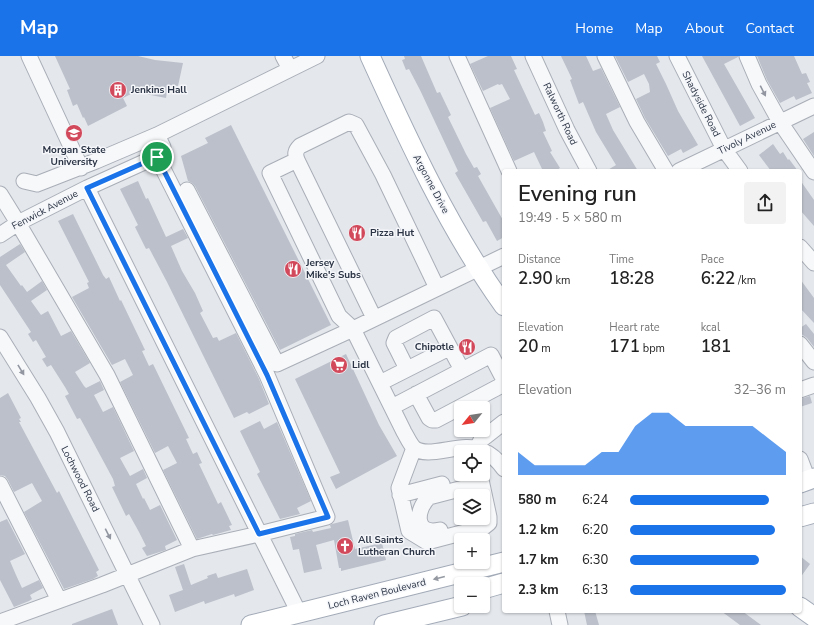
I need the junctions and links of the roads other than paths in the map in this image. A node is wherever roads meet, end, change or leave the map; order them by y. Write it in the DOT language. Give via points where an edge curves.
graph roads {
  1 [pos="29,56"];
  2 [pos="317,56"];
  3 [pos="370,56"];
  4 [pos="457,56"];
  5 [pos="534,56"];
  6 [pos="605,56"];
  7 [pos="677,56"];
  8 [pos="747,56"];
  9 [pos="287,63"];
  10 [pos="814,106"];
  11 [pos="780,122"];
  12 [pos="157,135"];
  13 [pos="724,149"];
  14 [pos="157,157"];
  15 [pos="297,160"];
  16 [pos="81,168"];
  17 [pos="508,169"];
  18 [pos="587,169"];
  19 [pos="665,169"];
  20 [pos="683,169"];
  21 [pos="739,169"];
  22 [pos="814,172"];
  23 [pos="24,181"];
  24 [pos="87,188"];
  25 [pos="187,190"];
  26 [pos="0,194"];
  27 [pos="18,223"];
  28 [pos="0,235"];
  29 [pos="802,249"];
  30 [pos="502,257"];
  31 [pos="814,263"];
  32 [pos="478,268"];
  33 [pos="437,288"];
  34 [pos="502,303"];
  35 [pos="374,318"];
  36 [pos="353,329"];
  37 [pos="0,337"];
  38 [pos="802,347"];
  39 [pos="449,348"];
  40 [pos="814,362"];
  41 [pos="407,369"];
  42 [pos="462,370"];
  43 [pos="502,376"];
  44 [pos="380,383"];
  45 [pos="502,385"];
  46 [pos="814,385"];
  47 [pos="802,389"];
  48 [pos="416,394"];
  49 [pos="392,407"];
  50 [pos="501,429"];
  51 [pos="479,445"];
  52 [pos="414,448"];
  53 [pos="454,448"];
  54 [pos="490,457"];
  55 [pos="500,465"];
  56 [pos="802,466"];
  57 [pos="490,470"];
  58 [pos="807,480"];
  59 [pos="454,481"];
  60 [pos="477,481"];
  61 [pos="0,484"];
  62 [pos="459,489"];
  63 [pos="454,490"];
  64 [pos="400,495"];
  65 [pos="814,513"];
  66 [pos="802,516"];
  67 [pos="458,525"];
  68 [pos="486,525"];
  69 [pos="259,534"];
  70 [pos="192,548"];
  71 [pos="502,562"];
  72 [pos="127,574"];
  73 [pos="502,584"];
  74 [pos="490,587"];
  75 [pos="502,596"];
  76 [pos="454,599"];
  77 [pos="490,599"];
  78 [pos="59,600"];
  79 [pos="454,608"];
  80 [pos="299,613"];
  81 [pos="557,613"];
  82 [pos="0,622"];
  83 [pos="152,625"];
  84 [pos="251,625"];
  85 [pos="384,625"];
  86 [pos="560,625"];
  1 -- 16 [label="street"];
  2 -- 9 [label="street"];
  3 -- 32 [label="main road, Argonne Drive" via="420,164"];
  4 -- 17 [label="street"];
  5 -- 18 [label="street, Ralworth Road"];
  6 -- 19 [label="street" via="637,122"];
  7 -- 13 [label="street, Shadyside Road"];
  8 -- 11 [label="street, one-way"];
  9 -- 12 [label="street"];
  10 -- 11 [label="street, Tivoly Avenue"];
  11 -- 13 [label="street, Tivoly Avenue"];
  11 -- 22 [label="street"];
  12 -- 14 [label="street" via="163,147 163,152"];
  12 -- 16 [label="street"];
  13 -- 20 [label="street, Tivoly Avenue"];
  13 -- 21 [label="street, Shadyside Road"];
  14 -- 24 [label="street, Fenwick Avenue"];
  14 -- 69 [label="street" via="267,375 328,517"];
  15 -- 33 [label="street" via="296,149 300,146 349,122 356,125"];
  15 -- 35 [label="street"];
  15 -- 36 [label="street" via="270,173 339,316"];
  16 -- 23 [label="street" via="37,184"];
  24 -- 27 [label="street, Fenwick Avenue"];
  24 -- 69 [label="street"];
  25 -- 36 [label="street" via="278,364"];
  26 -- 27 [label="street"];
  27 -- 28 [label="street, Fenwick Avenue"];
  27 -- 70 [label="street" via="107,375"];
  29 -- 31 [label="street"];
  30 -- 32 [label="street"];
  32 -- 33 [label="street"];
  32 -- 34 [label="main road, Argonne Drive"];
  33 -- 35 [label="street"];
  35 -- 36 [label="street"];
  36 -- 44 [label="street"];
  37 -- 72 [label="street, Lochwood Road, one-way" via="56,432"];
  38 -- 40 [label="street"];
  39 -- 41 [label="street"];
  39 -- 41 [label="street" via="434,318 396,338 394,343"];
  39 -- 42 [label="street"];
  41 -- 44 [label="street"];
  42 -- 43 [label="street" via="491,355"];
  42 -- 48 [label="street"];
  44 -- 49 [label="street"];
  45 -- 48 [label="street" via="436,420 429,418"];
  46 -- 47 [label="street"];
  48 -- 49 [label="street"];
  49 -- 52 [label="street"];
  50 -- 51 [label="street" via="482,440"];
  52 -- 53 [label="street" via="423,452"];
  52 -- 64 [label="street" via="399,488"];
  54 -- 55 [label="street"];
  55 -- 57 [label="street"];
  56 -- 58 [label="street"];
  59 -- 64 [label="street"];
  60 -- 62 [label="street" via="474,485"];
  61 -- 78 [label="street"];
  63 -- 67 [label="street" via="429,497 421,508 419,517 420,524 429,531"];
  64 -- 68 [label="street" via="409,531 427,542"];
  65 -- 66 [label="main road"];
  69 -- 70 [label="street"];
  69 -- 80 [label="street"];
  70 -- 72 [label="street"];
  71 -- 80 [label="main road, Loch Raven Boulevard, one-way"];
  72 -- 78 [label="street"];
  72 -- 83 [label="street, Lochwood Road"];
  73 -- 74 [label="main road"];
  75 -- 77 [label="main road"];
  76 -- 79 [label="main road" via="450,602"];
  78 -- 82 [label="street"];
  79 -- 85 [label="main road"];
  80 -- 84 [label="main road, Loch Raven Boulevard"];
  81 -- 86 [label="street"];
}
